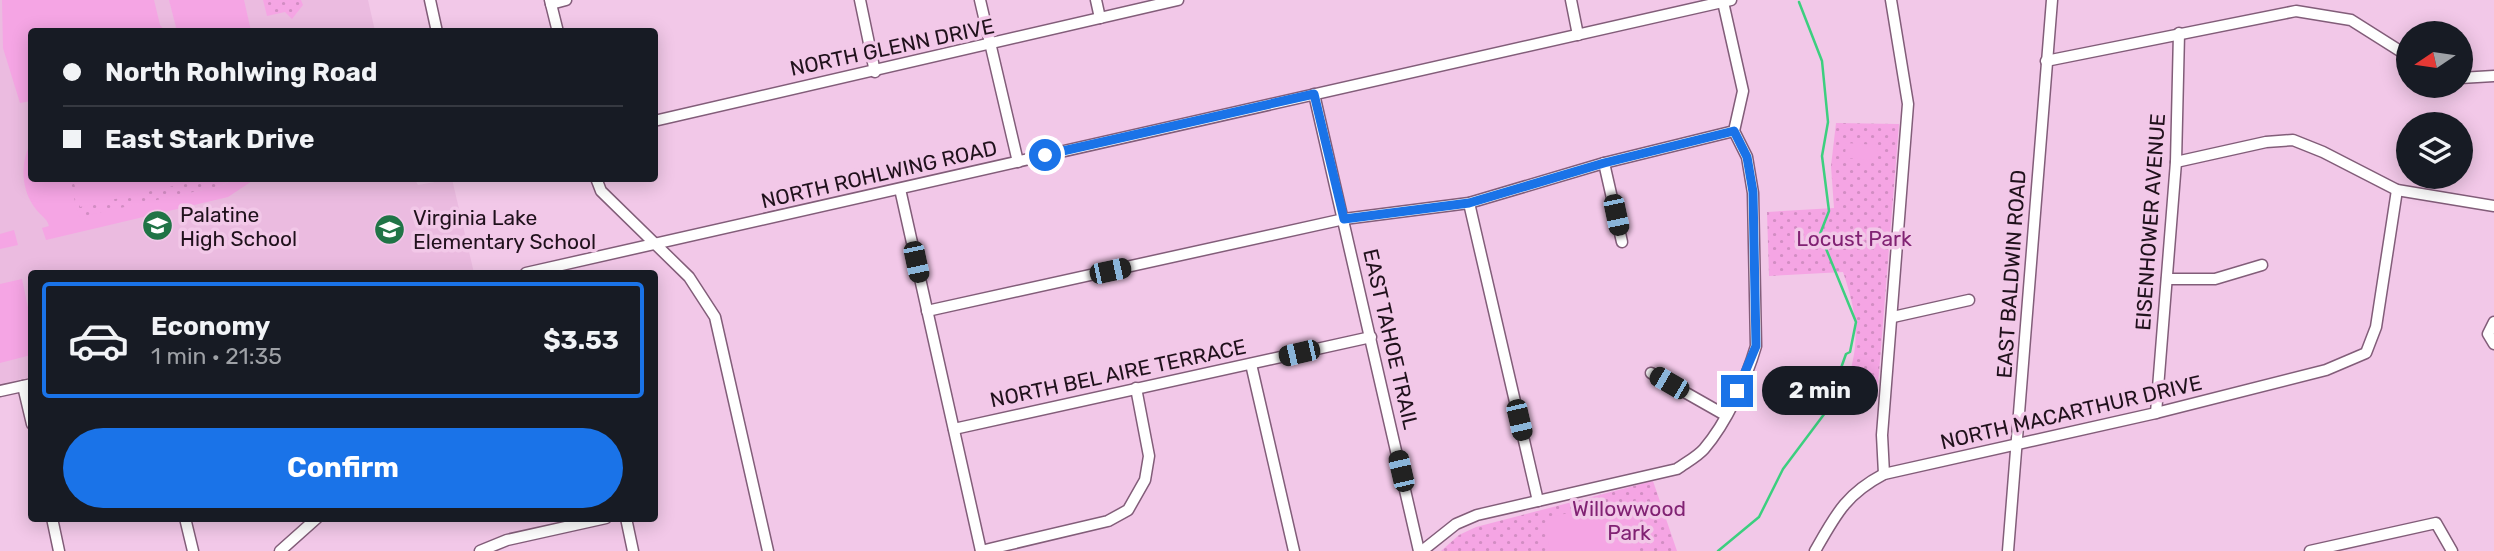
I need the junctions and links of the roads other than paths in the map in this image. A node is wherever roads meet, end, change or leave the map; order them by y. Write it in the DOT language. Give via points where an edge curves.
graph roads {
  1 [pos="430,0"];
  2 [pos="566,0"];
  3 [pos="860,0"];
  4 [pos="980,0"];
  5 [pos="1096,0"];
  6 [pos="1178,0"];
  7 [pos="1571,0"];
  8 [pos="1891,0"];
  9 [pos="2052,0"];
  10 [pos="1727,1"];
  11 [pos="551,2"];
  12 [pos="1100,18"];
  13 [pos="436,28"];
  14 [pos="557,28"];
  15 [pos="2179,33"];
  16 [pos="1578,35"];
  17 [pos="990,46"];
  18 [pos="2396,48"];
  19 [pos="2046,61"];
  20 [pos="875,72"];
  21 [pos="2494,76"];
  22 [pos="2473,77"];
  23 [pos="1314,94"];
  24 [pos="658,120"];
  25 [pos="1734,131"];
  26 [pos="1018,162"];
  27 [pos="2176,162"];
  28 [pos="1604,163"];
  29 [pos="598,182"];
  30 [pos="900,189"];
  31 [pos="2397,190"];
  32 [pos="1469,203"];
  33 [pos="2494,206"];
  34 [pos="1344,219"];
  35 [pos="1622,242"];
  36 [pos="654,244"];
  37 [pos="2262,265"];
  38 [pos="570,269"];
  39 [pos="2167,279"];
  40 [pos="1969,300"];
  41 [pos="928,311"];
  42 [pos="1893,317"];
  43 [pos="2494,322"];
  44 [pos="1371,337"];
  45 [pos="2494,344"];
  46 [pos="1251,364"];
  47 [pos="1651,373"];
  48 [pos="27,385"];
  49 [pos="1136,388"];
  50 [pos="0,391"];
  51 [pos="2155,413"];
  52 [pos="1725,415"];
  53 [pos="954,429"];
  54 [pos="2017,444"];
  55 [pos="1884,474"];
  56 [pos="1538,501"];
  57 [pos="53,522"];
  58 [pos="187,522"];
  59 [pos="313,522"];
  60 [pos="588,522"];
  61 [pos="627,522"];
  62 [pos="60,551"];
  63 [pos="193,551"];
  64 [pos="281,551"];
  65 [pos="480,551"];
  66 [pos="633,551"];
  67 [pos="768,551"];
  68 [pos="981,551"];
  69 [pos="1294,551"];
  70 [pos="1420,551"];
  71 [pos="1815,551"];
  72 [pos="2008,551"];
  73 [pos="2310,551"];
  74 [pos="2452,551"];
  1 -- 13 [label="street"];
  2 -- 11 [label="street"];
  3 -- 20 [label="street"];
  4 -- 17 [label="street"];
  5 -- 12 [label="street"];
  6 -- 12 [label="street, NORTH GLENN DRIVE"];
  7 -- 16 [label="street"];
  8 -- 42 [label="street" via="1908,104"];
  9 -- 19 [label="street, EAST BALDWIN ROAD"];
  10 -- 16 [label="street, NORTH ROHLWING ROAD"];
  10 -- 25 [label="street" via="1743,91"];
  11 -- 14 [label="street"];
  12 -- 17 [label="street, NORTH GLENN DRIVE"];
  15 -- 18 [label="street" via="2296,11 2351,20"];
  15 -- 19 [label="street"];
  15 -- 27 [label="street, EISENHOWER AVENUE"];
  16 -- 23 [label="street, NORTH ROHLWING ROAD"];
  17 -- 20 [label="street, NORTH GLENN DRIVE"];
  17 -- 26 [label="street"];
  19 -- 54 [label="street, EAST BALDWIN ROAD"];
  20 -- 24 [label="street, NORTH GLENN DRIVE"];
  21 -- 22 [label="street"];
  23 -- 26 [label="street, NORTH ROHLWING ROAD"];
  23 -- 34 [label="street, EAST TAHOE TRAIL"];
  25 -- 28 [label="street"];
  25 -- 52 [label="street" via="1747,157 1753,192 1756,346"];
  26 -- 30 [label="street, NORTH ROHLWING ROAD"];
  27 -- 31 [label="street" via="2293,140"];
  27 -- 39 [label="street, EISENHOWER AVENUE"];
  28 -- 32 [label="street"];
  28 -- 35 [label="street"];
  29 -- 36 [label="street" via="601,191"];
  30 -- 36 [label="street, NORTH ROHLWING ROAD"];
  30 -- 41 [label="street"];
  31 -- 33 [label="street"];
  31 -- 51 [label="street, NORTH MACARTHUR DRIVE" via="2376,327 2366,353 2326,370"];
  32 -- 34 [label="street"];
  32 -- 56 [label="street"];
  34 -- 41 [label="street"];
  34 -- 44 [label="street, EAST TAHOE TRAIL"];
  36 -- 38 [label="street, NORTH ROHLWING ROAD"];
  36 -- 67 [label="street" via="689,277 715,317"];
  37 -- 39 [label="street" via="2215,279"];
  39 -- 51 [label="street, EISENHOWER AVENUE"];
  40 -- 42 [label="street"];
  41 -- 53 [label="street"];
  42 -- 55 [label="street" via="1882,435"];
  43 -- 45 [label="street" via="2488,334"];
  44 -- 46 [label="street, NORTH BEL AIRE TERRACE"];
  44 -- 70 [label="street, EAST TAHOE TRAIL"];
  46 -- 49 [label="street, NORTH BEL AIRE TERRACE"];
  46 -- 69 [label="street"];
  47 -- 52 [label="street"];
  48 -- 50 [label="street"];
  49 -- 53 [label="street, NORTH BEL AIRE TERRACE"];
  49 -- 68 [label="street" via="1149,456 1145,481 1128,510 1108,521"];
  51 -- 54 [label="street, NORTH MACARTHUR DRIVE"];
  52 -- 56 [label="street" via="1703,450 1677,469"];
  53 -- 68 [label="street"];
  54 -- 55 [label="street, NORTH MACARTHUR DRIVE"];
  54 -- 72 [label="street, EAST BALDWIN ROAD"];
  55 -- 71 [label="street, NORTH MACARTHUR DRIVE" via="1859,487 1836,514"];
  56 -- 70 [label="street" via="1477,515 1456,524"];
  57 -- 62 [label="street"];
  58 -- 63 [label="street"];
  59 -- 64 [label="street"];
  60 -- 65 [label="street"];
  61 -- 66 [label="street"];
  73 -- 74 [label="street" via="2437,523"];
}
